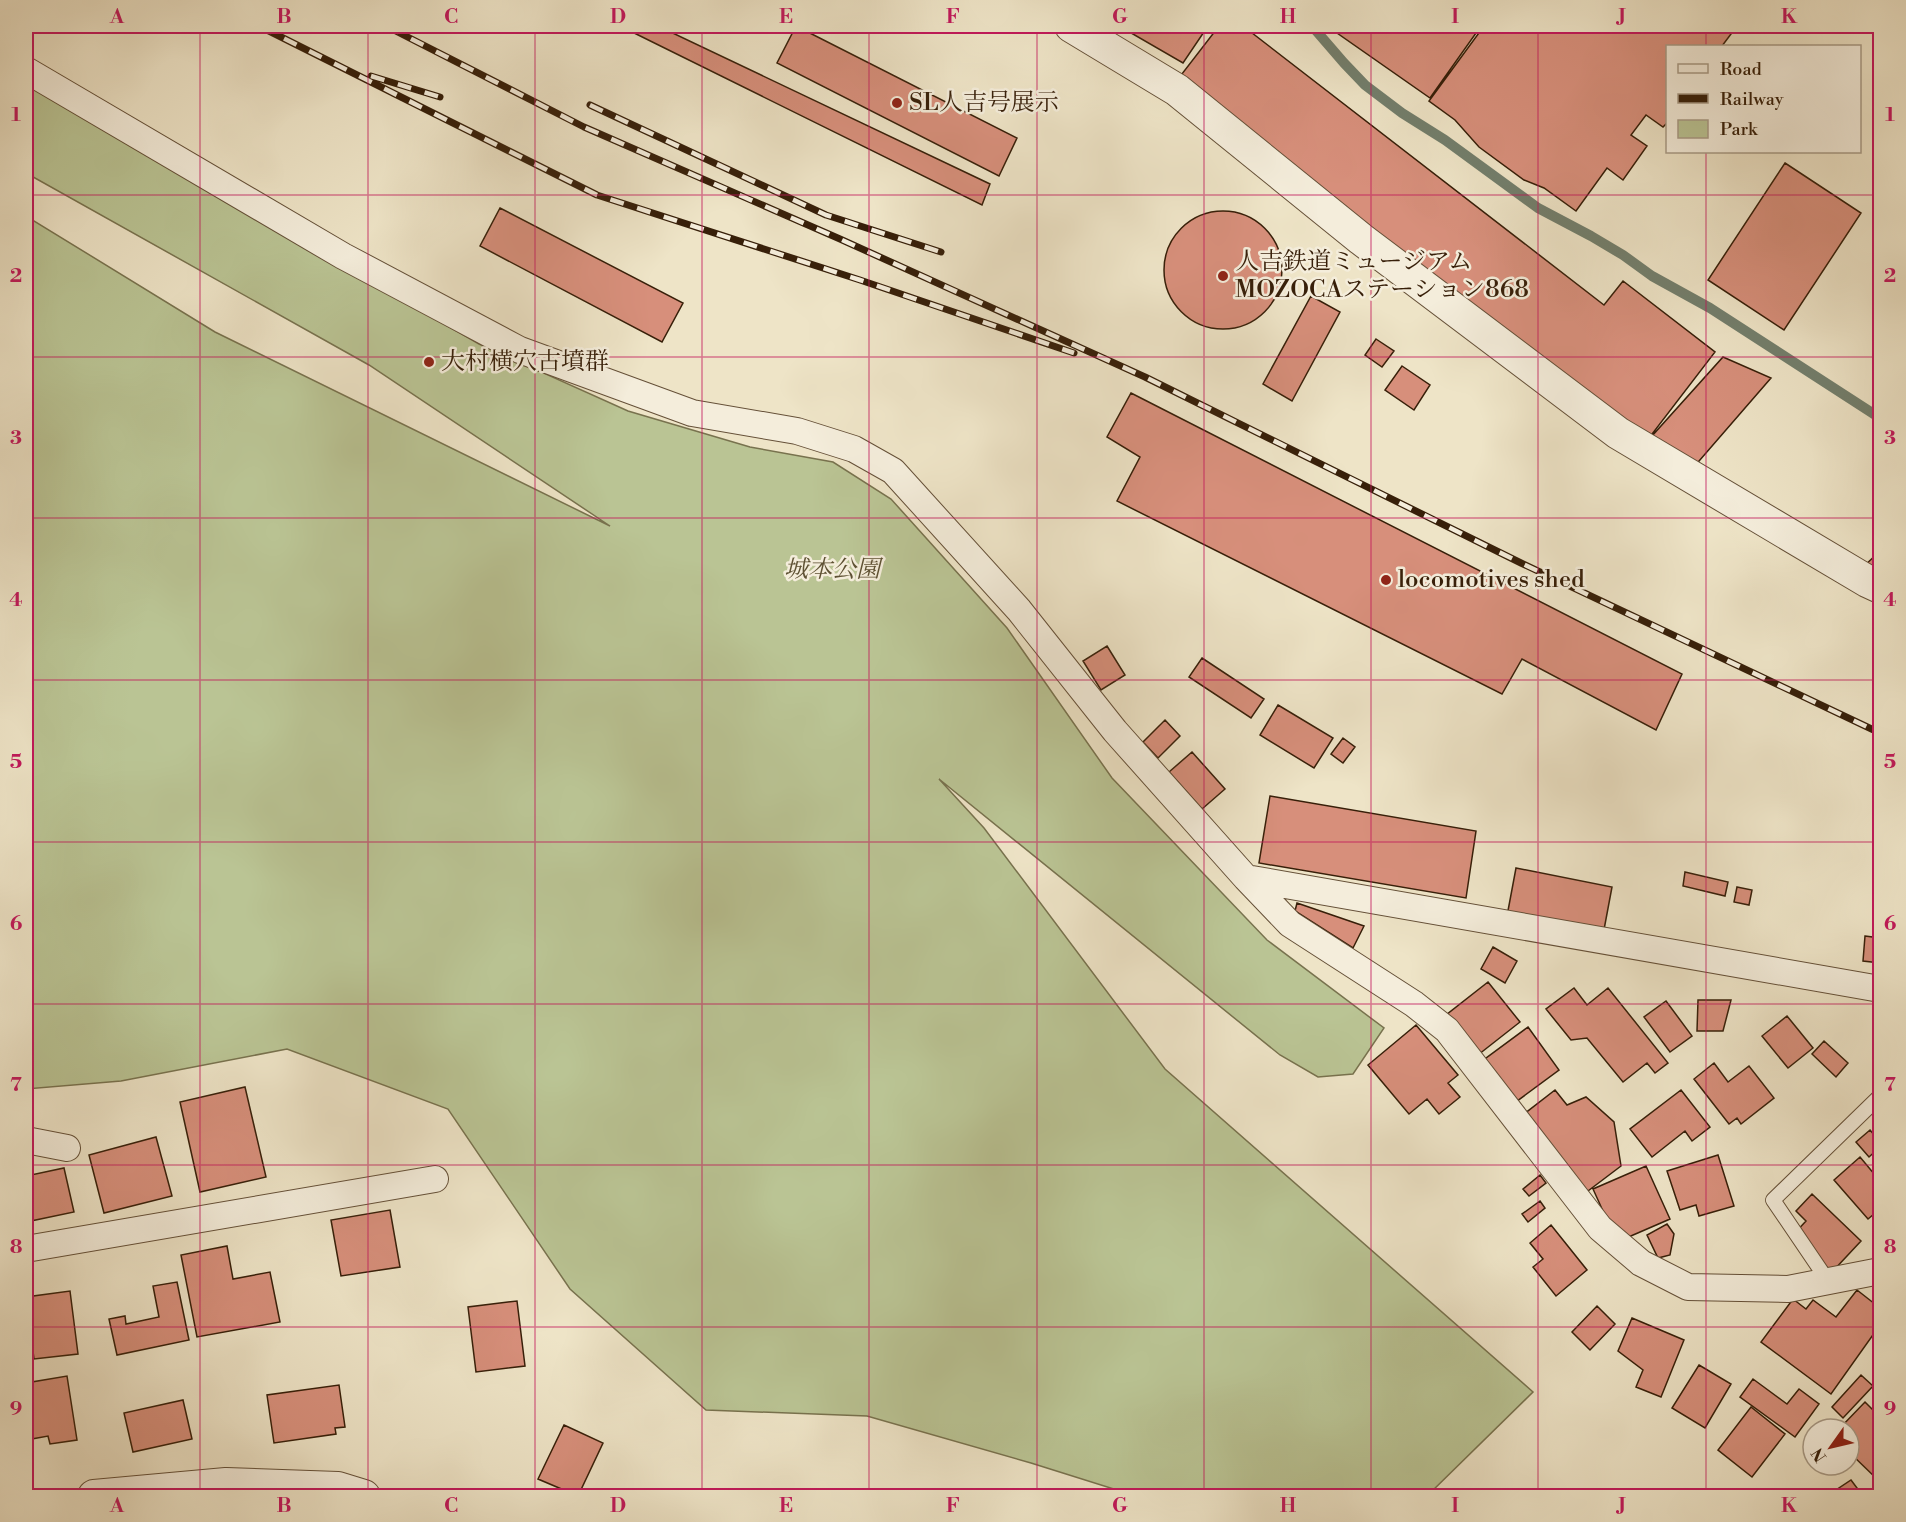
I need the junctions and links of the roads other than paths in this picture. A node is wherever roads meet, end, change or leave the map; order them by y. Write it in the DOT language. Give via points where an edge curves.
graph roads {
  1 [pos="1071,26"];
  2 [pos="26,70"];
  3 [pos="1881,587"];
  4 [pos="1246,878"];
  5 [pos="1881,989"];
  6 [pos="1881,1096"];
  7 [pos="26,1140"];
  8 [pos="67,1148"];
  9 [pos="435,1179"];
  10 [pos="26,1249"];
  11 [pos="1881,1271"];
  12 [pos="1828,1281"];
  13 [pos="94,1497"];
  14 [pos="364,1497"];
  1 -- 3 [label="street" via="1177,90 1361,239 1618,433"];
  2 -- 4 [label="street" via="343,256 520,350 692,413 798,431 854,449 893,471 1018,610 1115,731"];
  4 -- 5 [label="street"];
  4 -- 12 [label="street" via="1290,924 1447,1030 1600,1228 1641,1263 1688,1287 1788,1289"];
  6 -- 12 [label="lane" via="1773,1200"];
  7 -- 8 [label="street"];
  9 -- 10 [label="street"];
  11 -- 12 [label="street"];
  13 -- 14 [label="street" via="226,1484 338,1488"];
}
